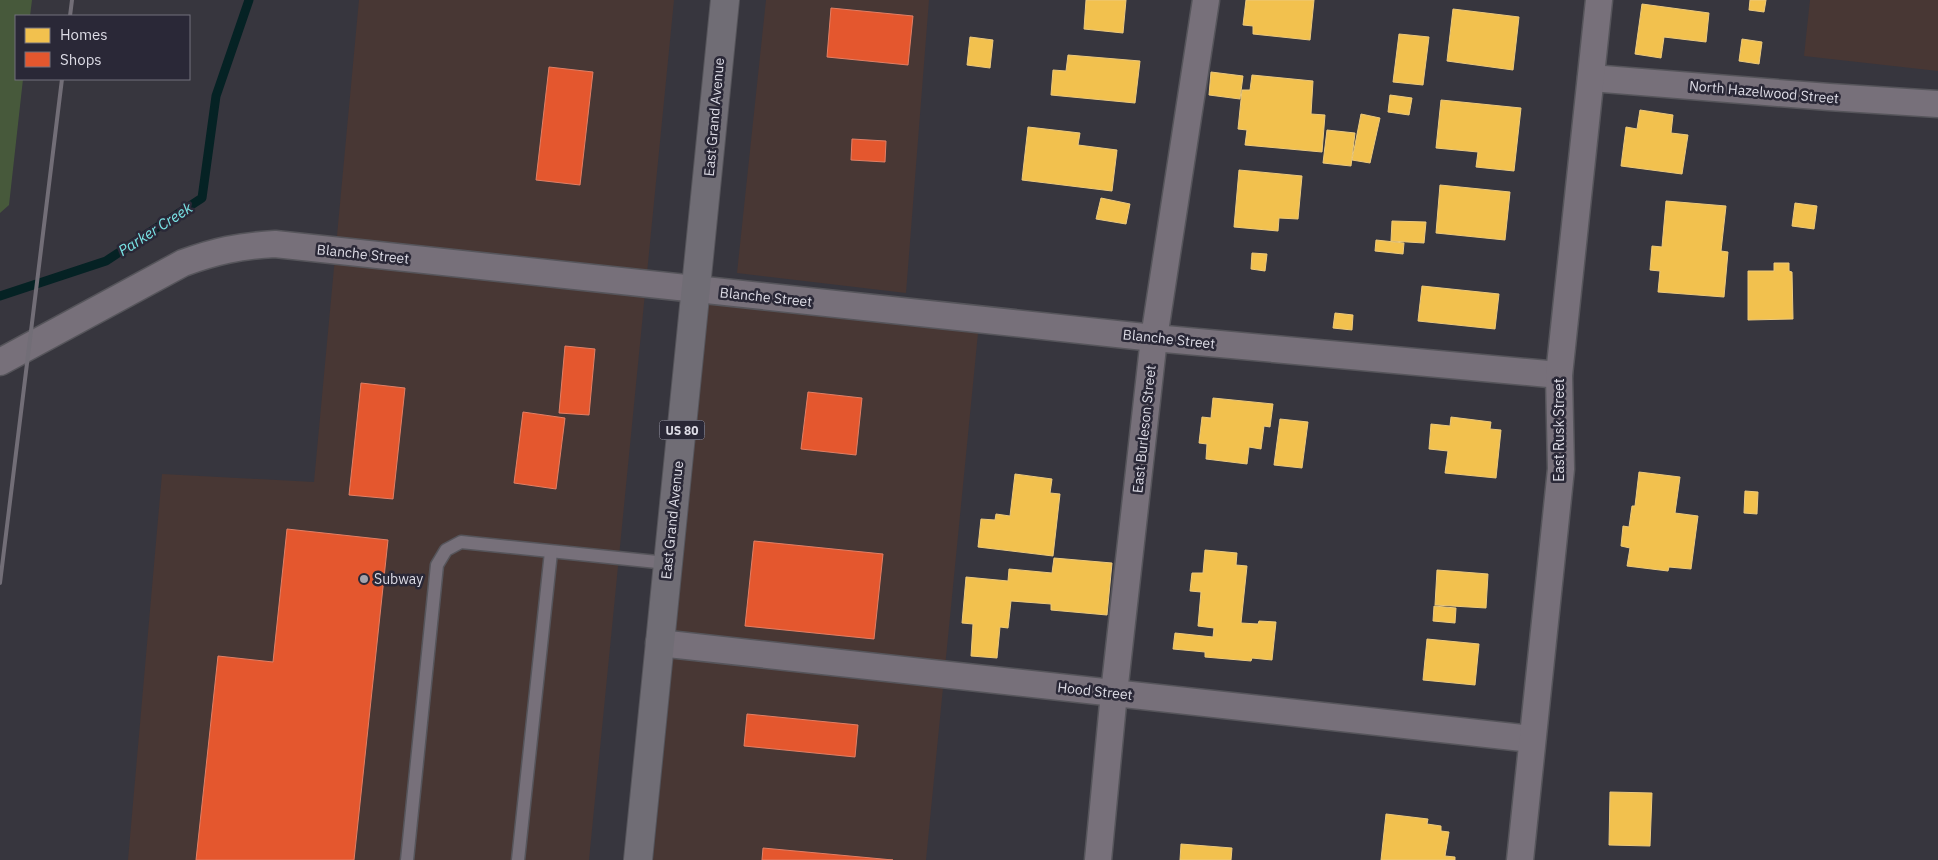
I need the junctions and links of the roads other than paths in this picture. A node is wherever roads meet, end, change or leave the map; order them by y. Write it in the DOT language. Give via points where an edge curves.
graph roads {
  1 [pos="725,0"];
  2 [pos="1206,0"];
  3 [pos="1599,0"];
  4 [pos="1591,78"];
  5 [pos="1938,104"];
  6 [pos="697,290"];
  7 [pos="1154,338"];
  8 [pos="0,362"];
  9 [pos="1559,375"];
  10 [pos="550,552"];
  11 [pos="667,563"];
  12 [pos="658,643"];
  13 [pos="1114,693"];
  14 [pos="1532,739"];
  15 [pos="406,860"];
  16 [pos="518,860"];
  17 [pos="638,860"];
  18 [pos="1098,860"];
  19 [pos="1520,860"];
  1 -- 6 [label="highway, East Grand Avenue / US 80"];
  2 -- 7 [label="street, East Burleson Street"];
  3 -- 4 [label="street, East Rusk Street"];
  4 -- 5 [label="street, North Hazelwood Street"];
  4 -- 9 [label="street, East Rusk Street"];
  6 -- 7 [label="street, Blanche Street"];
  6 -- 8 [label="street, Blanche Street" via="275,244 243,246 183,263"];
  6 -- 11 [label="highway, East Grand Avenue / US 80"];
  7 -- 9 [label="street, Blanche Street"];
  7 -- 13 [label="street, East Burleson Street"];
  9 -- 14 [label="street, East Rusk Street" via="1561,469"];
  10 -- 11 [label="lane"];
  10 -- 15 [label="lane" via="461,542 446,550 437,565"];
  10 -- 16 [label="lane"];
  11 -- 12 [label="highway, East Grand Avenue / US 80"];
  12 -- 13 [label="street, Hood Street"];
  12 -- 17 [label="highway, East Grand Avenue / US 80"];
  13 -- 14 [label="street, Hood Street"];
  13 -- 18 [label="street, East Burleson Street"];
  14 -- 19 [label="street, East Rusk Street"];
}
